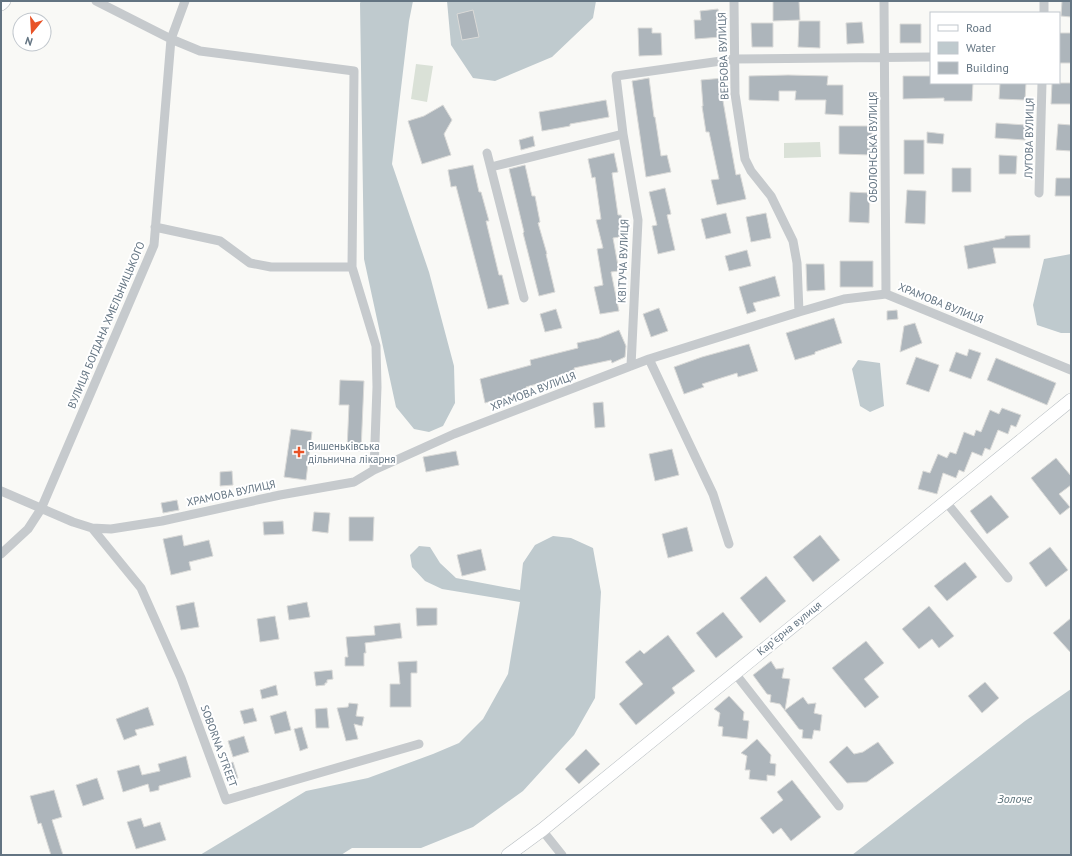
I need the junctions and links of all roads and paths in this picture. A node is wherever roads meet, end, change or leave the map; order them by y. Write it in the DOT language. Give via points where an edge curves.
graph roads {
  1 [pos="4,1"];
  2 [pos="96,1"];
  3 [pos="185,1"];
  4 [pos="734,1"];
  5 [pos="884,1"];
  6 [pos="1044,1"];
  7 [pos="1,4"];
  8 [pos="1044,12"];
  9 [pos="171,39"];
  10 [pos="884,57"];
  11 [pos="930,58"];
  12 [pos="735,59"];
  13 [pos="1042,84"];
  14 [pos="624,134"];
  15 [pos="487,153"];
  16 [pos="491,167"];
  17 [pos="1039,193"];
  18 [pos="155,227"];
  19 [pos="352,267"];
  20 [pos="886,294"];
  21 [pos="524,298"];
  22 [pos="799,312"];
  23 [pos="649,359"];
  24 [pos="631,366"];
  25 [pos="1071,370"];
  26 [pos="1071,400"];
  27 [pos="374,470"];
  28 [pos="1,491"];
  29 [pos="946,502"];
  30 [pos="41,509"];
  31 [pos="92,528"];
  32 [pos="729,544"];
  33 [pos="1,554"];
  34 [pos="1008,578"];
  35 [pos="734,672"];
  36 [pos="419,744"];
  37 [pos="839,806"];
  38 [pos="542,830"];
  39 [pos="508,855"];
  40 [pos="562,855"];
  1 -- 7 [label="street"];
  2 -- 9 [label="street"];
  3 -- 9 [label="street, ВУЛИЦЯ БОГДАНА ХМЕЛЬНИЦЬКОГО"];
  4 -- 12 [label="street, ВЕРБОВА ВУЛИЦЯ"];
  5 -- 10 [label="street, ОБОЛОНСЬКА ВУЛИЦЯ"];
  6 -- 8 [label="street"];
  9 -- 18 [label="street, ВУЛИЦЯ БОГДАНА ХМЕЛЬНИЦЬКОГО"];
  9 -- 19 [label="street" via="200,51 354,71"];
  10 -- 11 [label="street"];
  10 -- 12 [label="street"];
  10 -- 20 [label="street, ОБОЛОНСЬКА ВУЛИЦЯ"];
  12 -- 14 [label="street, КВІТУЧА ВУЛИЦЯ" via="616,76"];
  12 -- 22 [label="street, ВЕРБОВА ВУЛИЦЯ" via="735,94 745,159 771,196 793,241 797,263"];
  13 -- 17 [label="street, ЛУГОВА ВУЛИЦЯ"];
  14 -- 16 [label="street"];
  14 -- 24 [label="street, КВІТУЧА ВУЛИЦЯ" via="638,220"];
  15 -- 16 [label="street"];
  16 -- 21 [label="street"];
  18 -- 19 [label="street" via="220,241 250,263 271,267"];
  18 -- 30 [label="street, ВУЛИЦЯ БОГДАНА ХМЕЛЬНИЦЬКОГО" via="154,245"];
  19 -- 27 [label="street" via="376,346"];
  20 -- 22 [label="street, ХРАМОВА ВУЛИЦЯ" via="844,299"];
  20 -- 25 [label="street, ХРАМОВА ВУЛИЦЯ"];
  22 -- 23 [label="street, ХРАМОВА ВУЛИЦЯ"];
  23 -- 24 [label="street, ХРАМОВА ВУЛИЦЯ"];
  23 -- 32 [label="street" via="713,494"];
  24 -- 27 [label="street, ХРАМОВА ВУЛИЦЯ" via="454,434"];
  26 -- 29 [label="street, Карʼєрна вулиця"];
  27 -- 31 [label="street, ХРАМОВА ВУЛИЦЯ" via="354,482 329,488 280,495 134,526"];
  28 -- 30 [label="street, ХРАМОВА ВУЛИЦЯ"];
  29 -- 34 [label="street"];
  29 -- 35 [label="street, Карʼєрна вулиця"];
  30 -- 31 [label="street, ХРАМОВА ВУЛИЦЯ"];
  30 -- 33 [label="street" via="28,529"];
  31 -- 36 [label="street, SOBORNA STREET" via="141,588 181,678 226,800"];
  35 -- 37 [label="street"];
  35 -- 38 [label="street, Карʼєрна вулиця"];
  38 -- 39 [label="street, Карʼєрна вулиця"];
  38 -- 40 [label="street"];
}
